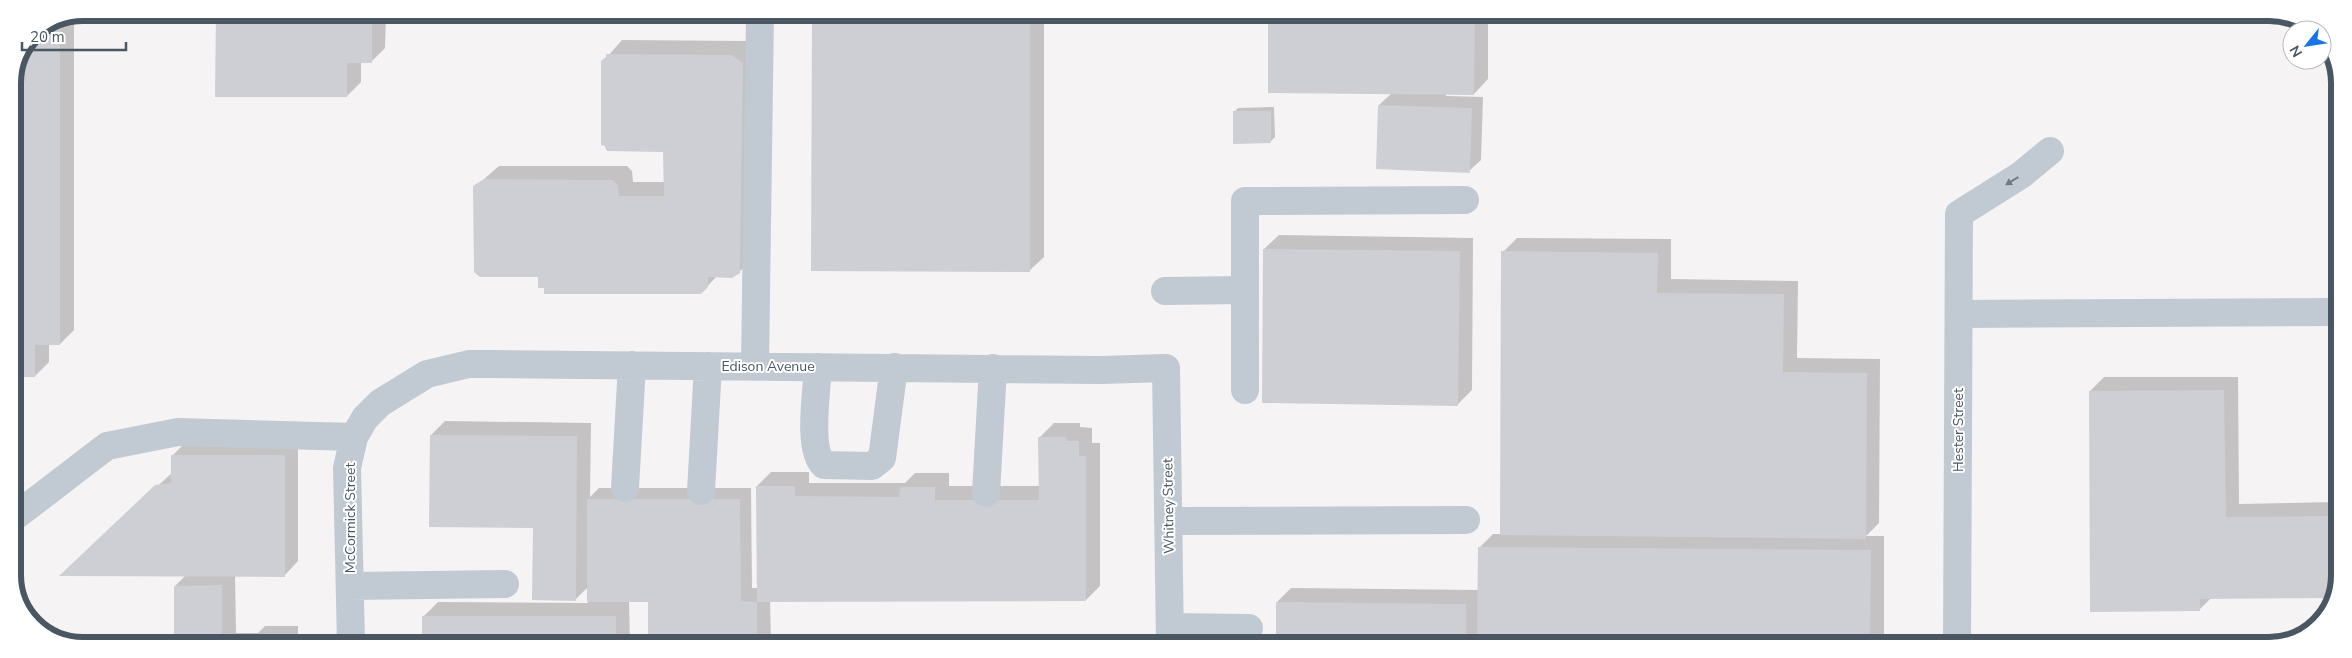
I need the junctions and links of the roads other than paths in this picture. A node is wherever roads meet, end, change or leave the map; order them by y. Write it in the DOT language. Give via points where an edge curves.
graph roads {
  1 [pos="760,21"];
  2 [pos="2050,151"];
  3 [pos="1465,200"];
  4 [pos="1245,290"];
  5 [pos="1165,291"];
  6 [pos="2331,312"];
  7 [pos="1959,314"];
  8 [pos="632,366"];
  9 [pos="708,366"];
  10 [pos="755,366"];
  11 [pos="818,367"];
  12 [pos="894,367"];
  13 [pos="993,368"];
  14 [pos="1166,368"];
  15 [pos="1245,390"];
  16 [pos="380,403"];
  17 [pos="354,436"];
  18 [pos="626,488"];
  19 [pos="700,491"];
  20 [pos="986,493"];
  21 [pos="21,512"];
  22 [pos="1466,520"];
  23 [pos="1168,521"];
  24 [pos="505,584"];
  25 [pos="350,586"];
  26 [pos="1249,628"];
  27 [pos="1170,636"];
  28 [pos="351,637"];
  29 [pos="1957,637"];
  1 -- 10 [label="street"];
  2 -- 7 [label="street, Hester Street, one-way" via="2021,175 1959,214"];
  3 -- 4 [label="street" via="1245,201"];
  4 -- 5 [label="street"];
  4 -- 15 [label="street"];
  6 -- 7 [label="street"];
  7 -- 29 [label="street, Hester Street"];
  8 -- 9 [label="street, Edison Avenue"];
  8 -- 16 [label="street, Edison Avenue" via="469,364 427,374"];
  8 -- 18 [label="street"];
  9 -- 10 [label="street, Edison Avenue"];
  9 -- 19 [label="street"];
  10 -- 11 [label="street, Edison Avenue"];
  11 -- 12 [label="street, Edison Avenue"];
  11 -- 12 [label="street" via="815,445 818,460 824,465 872,466 882,458"];
  12 -- 13 [label="street, Edison Avenue"];
  13 -- 14 [label="street, Edison Avenue"];
  13 -- 20 [label="street"];
  14 -- 23 [label="street, Whitney Street"];
  16 -- 17 [label="street, McCormick Street"];
  17 -- 21 [label="street" via="178,432 107,446"];
  17 -- 25 [label="street, McCormick Street" via="347,468"];
  22 -- 23 [label="street"];
  23 -- 27 [label="street, Whitney Street"];
  24 -- 25 [label="street"];
  25 -- 28 [label="street, McCormick Street"];
  26 -- 27 [label="street"];
}
